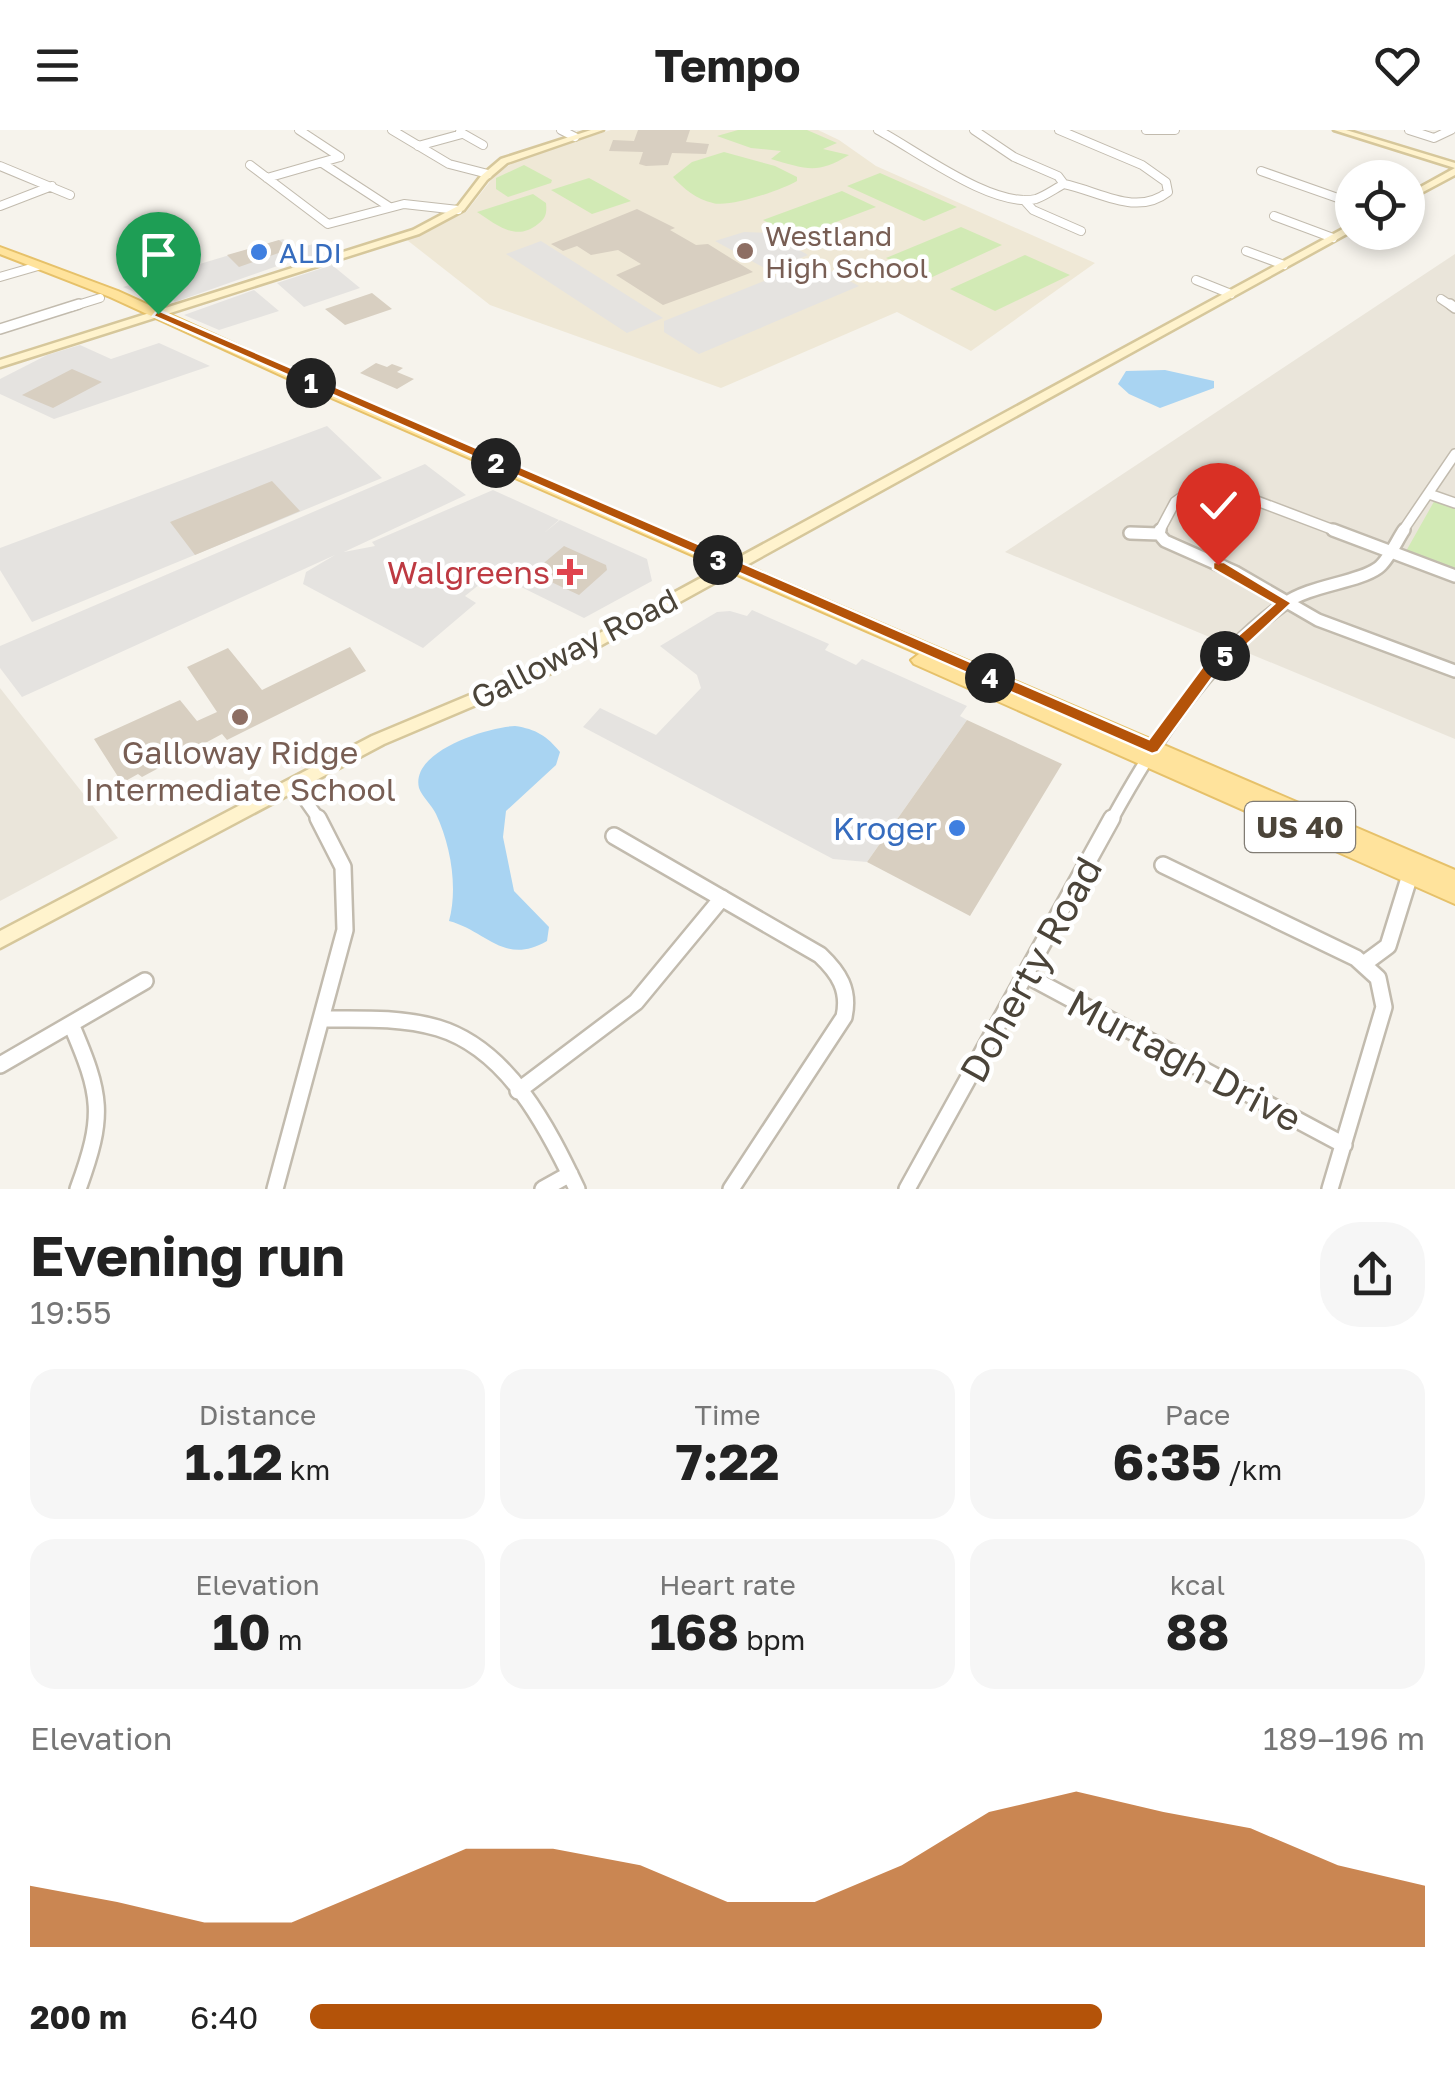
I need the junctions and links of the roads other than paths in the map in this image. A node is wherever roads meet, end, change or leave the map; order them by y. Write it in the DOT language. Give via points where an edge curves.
graph roads {
  1 [pos="299,130"];
  2 [pos="392,130"];
  3 [pos="562,130"];
  4 [pos="599,130"];
  5 [pos="878,130"];
  6 [pos="974,130"];
  7 [pos="1059,130"];
  8 [pos="1146,130"];
  9 [pos="1175,130"];
  10 [pos="1338,130"];
  11 [pos="1409,130"];
  12 [pos="1451,130"];
  13 [pos="459,132"];
  14 [pos="1355,132"];
  15 [pos="575,137"];
  16 [pos="418,146"];
  17 [pos="483,146"];
  18 [pos="322,162"];
  19 [pos="250,164"];
  20 [pos="2,168"];
  21 [pos="1455,168"];
  22 [pos="1261,171"];
  23 [pos="488,174"];
  24 [pos="267,178"];
  25 [pos="1064,184"];
  26 [pos="52,186"];
  27 [pos="1425,187"];
  28 [pos="70,195"];
  29 [pos="1335,198"];
  30 [pos="1024,200"];
  31 [pos="0,206"];
  32 [pos="388,206"];
  33 [pos="458,210"];
  34 [pos="1274,216"];
  35 [pos="1081,232"];
  36 [pos="1334,238"];
  37 [pos="0,250"];
  38 [pos="1246,250"];
  39 [pos="1284,265"];
  40 [pos="38,266"];
  41 [pos="0,277"];
  42 [pos="66,278"];
  43 [pos="1196,280"];
  44 [pos="1231,294"];
  45 [pos="100,298"];
  46 [pos="1441,300"];
  47 [pos="1455,308"];
  48 [pos="151,316"];
  49 [pos="0,329"];
  50 [pos="0,364"];
  51 [pos="1455,454"];
  52 [pos="1429,494"];
  53 [pos="1455,503"];
  54 [pos="1130,533"];
  55 [pos="1159,534"];
  56 [pos="1392,552"];
  57 [pos="727,570"];
  58 [pos="1455,576"];
  59 [pos="1285,603"];
  60 [pos="1455,671"];
  61 [pos="1148,754"];
  62 [pos="294,784"];
  63 [pos="614,836"];
  64 [pos="1163,865"];
  65 [pos="1410,874"];
  66 [pos="1455,879"];
  67 [pos="1455,895"];
  68 [pos="722,898"];
  69 [pos="0,940"];
  70 [pos="1365,963"];
  71 [pos="1026,974"];
  72 [pos="145,981"];
  73 [pos="321,1020"];
  74 [pos="71,1024"];
  75 [pos="0,1065"];
  76 [pos="518,1091"];
  77 [pos="1344,1145"];
  78 [pos="574,1182"];
  79 [pos="78,1189"];
  80 [pos="274,1189"];
  81 [pos="542,1189"];
  82 [pos="731,1189"];
  83 [pos="906,1189"];
  84 [pos="1330,1189"];
  1 -- 18 [label="street" via="340,158"];
  2 -- 16 [label="street"];
  3 -- 15 [label="street"];
  4 -- 15 [label="street"];
  5 -- 30 [label="street" via="948,174"];
  6 -- 25 [label="street"];
  7 -- 25 [label="street" via="1160,176 1168,187 1154,204 1138,205"];
  8 -- 9 [label="street"];
  10 -- 14 [label="street"];
  11 -- 12 [label="street" via="1434,138"];
  13 -- 16 [label="street"];
  13 -- 17 [label="street"];
  14 -- 21 [label="street"];
  15 -- 23 [label="street" via="519,154"];
  16 -- 23 [label="street" via="449,164"];
  18 -- 24 [label="street"];
  18 -- 32 [label="street"];
  19 -- 24 [label="street"];
  20 -- 26 [label="street"];
  21 -- 27 [label="street"];
  22 -- 29 [label="street"];
  23 -- 33 [label="street"];
  24 -- 32 [label="street" via="327,223"];
  25 -- 30 [label="street"];
  26 -- 28 [label="street"];
  26 -- 31 [label="street"];
  30 -- 35 [label="street"];
  32 -- 33 [label="street"];
  33 -- 48 [label="street" via="395,240"];
  34 -- 36 [label="street"];
  36 -- 39 [label="street, Galloway Road"];
  37 -- 40 [label="main road, US 40"];
  38 -- 39 [label="street"];
  39 -- 44 [label="street, Galloway Road"];
  40 -- 41 [label="street"];
  40 -- 42 [label="main road, US 40"];
  42 -- 45 [label="main road, US 40"];
  42 -- 48 [label="main road, US 40"];
  43 -- 44 [label="street"];
  44 -- 57 [label="street, Galloway Road"];
  45 -- 48 [label="main road, US 40"];
  45 -- 49 [label="street"];
  46 -- 47 [label="street"];
  48 -- 50 [label="street"];
  48 -- 57 [label="main road, US 40"];
  51 -- 52 [label="street"];
  52 -- 53 [label="street"];
  52 -- 56 [label="street"];
  54 -- 55 [label="street"];
  55 -- 56 [label="street" via="1160,523 1187,490 1215,483"];
  55 -- 59 [label="street"];
  56 -- 58 [label="street"];
  56 -- 59 [label="street, Doherty Road" via="1366,574"];
  57 -- 61 [label="main road, US 40"];
  57 -- 62 [label="street, Galloway Road" via="544,670 378,740"];
  59 -- 60 [label="street"];
  59 -- 61 [label="street, Doherty Road" via="1209,670"];
  61 -- 65 [label="main road, US 40"];
  61 -- 66 [label="main road, US 40"];
  61 -- 71 [label="street, Doherty Road"];
  62 -- 69 [label="street, Galloway Road"];
  62 -- 73 [label="street" via="334,841 348,882 345,930"];
  63 -- 68 [label="street"];
  64 -- 70 [label="street"];
  65 -- 67 [label="main road, US 40"];
  65 -- 70 [label="street" via="1388,946"];
  68 -- 76 [label="street" via="636,1002"];
  68 -- 82 [label="street" via="820,955 846,990 844,1018"];
  70 -- 77 [label="street" via="1385,992 1384,1008"];
  71 -- 77 [label="street, Murtagh Drive"];
  71 -- 83 [label="street, Doherty Road"];
  72 -- 74 [label="street"];
  73 -- 76 [label="street" via="393,1020 455,1034"];
  73 -- 80 [label="street"];
  74 -- 75 [label="street"];
  74 -- 79 [label="street" via="101,1110"];
  76 -- 78 [label="street"];
  77 -- 84 [label="street"];
  78 -- 81 [label="street"];
}
